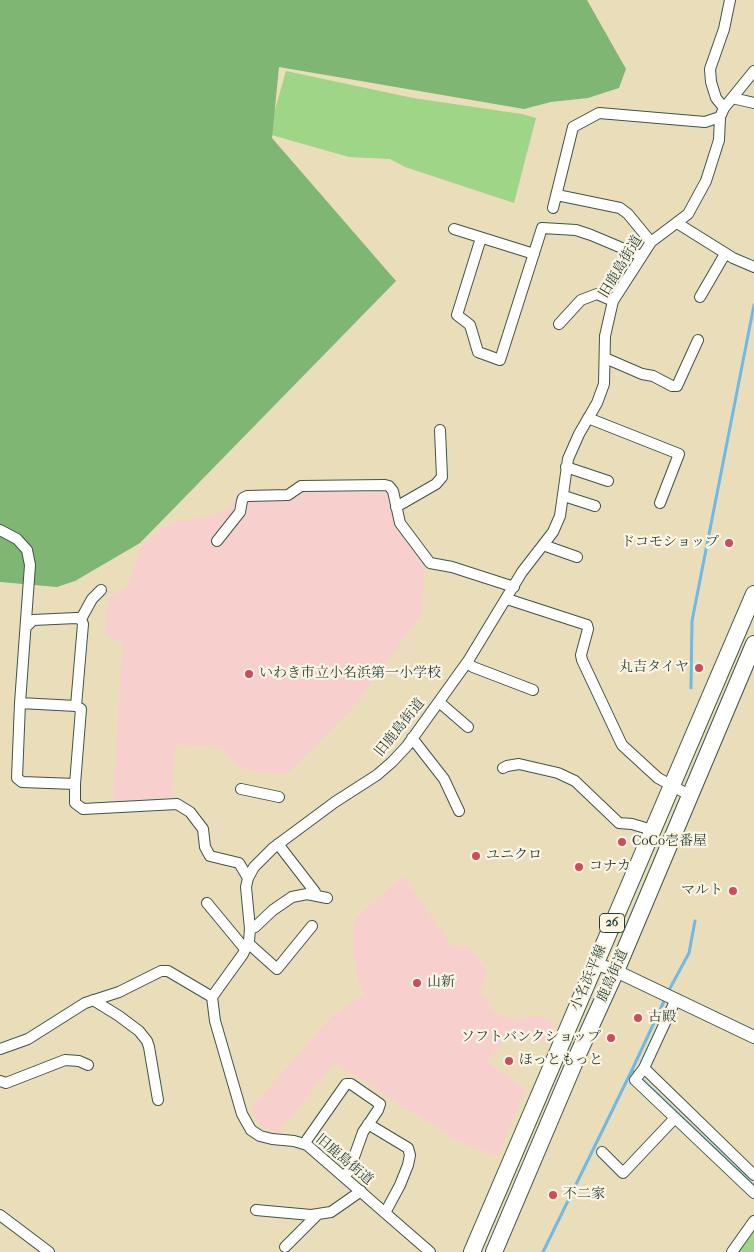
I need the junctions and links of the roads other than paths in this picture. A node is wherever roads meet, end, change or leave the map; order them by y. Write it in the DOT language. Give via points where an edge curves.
graph roads {
  1 [pos="730,0"];
  2 [pos="754,70"];
  3 [pos="732,98"];
  4 [pos="754,103"];
  5 [pos="722,112"];
  6 [pos="557,194"];
  7 [pos="553,208"];
  8 [pos="677,223"];
  9 [pos="454,229"];
  10 [pos="481,238"];
  11 [pos="651,242"];
  12 [pos="534,254"];
  13 [pos="725,254"];
  14 [pos="641,256"];
  15 [pos="754,267"];
  16 [pos="700,296"];
  17 [pos="614,301"];
  18 [pos="559,324"];
  19 [pos="698,340"];
  20 [pos="605,358"];
  21 [pos="588,418"];
  22 [pos="440,430"];
  23 [pos="566,467"];
  24 [pos="608,482"];
  25 [pos="564,496"];
  26 [pos="660,503"];
  27 [pos="595,506"];
  28 [pos="396,507"];
  29 [pos="0,530"];
  30 [pos="218,541"];
  31 [pos="543,545"];
  32 [pos="577,557"];
  33 [pos="514,587"];
  34 [pos="101,590"];
  35 [pos="754,594"];
  36 [pos="507,599"];
  37 [pos="81,619"];
  38 [pos="26,627"];
  39 [pos="754,644"];
  40 [pos="467,663"];
  41 [pos="533,690"];
  42 [pos="439,702"];
  43 [pos="20,703"];
  44 [pos="76,706"];
  45 [pos="468,728"];
  46 [pos="412,738"];
  47 [pos="503,768"];
  48 [pos="75,784"];
  49 [pos="672,786"];
  50 [pos="241,789"];
  51 [pos="689,794"];
  52 [pos="279,796"];
  53 [pos="459,811"];
  54 [pos="652,830"];
  55 [pos="278,844"];
  56 [pos="248,878"];
  57 [pos="315,895"];
  58 [pos="327,898"];
  59 [pos="207,903"];
  60 [pos="312,926"];
  61 [pos="250,930"];
  62 [pos="246,946"];
  63 [pos="595,963"];
  64 [pos="616,971"];
  65 [pos="670,996"];
  66 [pos="212,997"];
  67 [pos="93,1000"];
  68 [pos="754,1037"];
  69 [pos="0,1049"];
  70 [pos="88,1064"];
  71 [pos="641,1073"];
  72 [pos="0,1081"];
  73 [pos="158,1100"];
  74 [pos="674,1119"];
  75 [pos="368,1124"];
  76 [pos="304,1144"];
  77 [pos="602,1152"];
  78 [pos="754,1175"];
  79 [pos="344,1176"];
  80 [pos="361,1192"];
  81 [pos="754,1193"];
  82 [pos="256,1210"];
  83 [pos="385,1213"];
  84 [pos="318,1214"];
  85 [pos="0,1215"];
  86 [pos="754,1220"];
  87 [pos="285,1247"];
  88 [pos="48,1252"];
  89 [pos="430,1252"];
  90 [pos="472,1252"];
  91 [pos="494,1252"];
  92 [pos="732,1252"];
  1 -- 5 [label="street" via="710,69 711,82"];
  2 -- 3 [label="street"];
  3 -- 4 [label="street"];
  3 -- 5 [label="street"];
  5 -- 6 [label="street" via="705,122 599,113 573,127"];
  5 -- 8 [label="street, 旧鹿島街道" via="719,140 706,181 688,214"];
  6 -- 7 [label="street"];
  6 -- 11 [label="street" via="620,208"];
  8 -- 11 [label="street, 旧鹿島街道"];
  8 -- 13 [label="street"];
  9 -- 10 [label="street"];
  10 -- 12 [label="street"];
  10 -- 12 [label="street" via="457,315 470,325 478,352 500,360"];
  11 -- 14 [label="street, 旧鹿島街道"];
  12 -- 14 [label="street" via="542,228 576,230"];
  13 -- 15 [label="street"];
  13 -- 16 [label="street"];
  14 -- 17 [label="street, 旧鹿島街道"];
  17 -- 18 [label="street" via="596,294 581,300"];
  17 -- 20 [label="street, 旧鹿島街道" via="605,336"];
  19 -- 20 [label="street" via="677,386"];
  20 -- 21 [label="street, 旧鹿島街道" via="604,384"];
  21 -- 23 [label="street, 旧鹿島街道"];
  21 -- 26 [label="street" via="679,454"];
  22 -- 28 [label="street" via="442,477 436,484"];
  23 -- 24 [label="street"];
  23 -- 25 [label="street, 旧鹿島街道"];
  25 -- 27 [label="street"];
  25 -- 31 [label="street, 旧鹿島街道" via="560,516"];
  28 -- 30 [label="street" via="393,491 385,485 300,486 288,495 247,496 242,501 240,512"];
  28 -- 33 [label="street" via="400,523 430,563"];
  29 -- 38 [label="street" via="17,539 27,550 30,565"];
  31 -- 32 [label="street"];
  31 -- 33 [label="street, 旧鹿島街道"];
  33 -- 36 [label="street, 旧鹿島街道"];
  34 -- 37 [label="street"];
  35 -- 49 [label="main road, 小名浜平線 / 26"];
  36 -- 40 [label="street, 旧鹿島街道"];
  36 -- 49 [label="street" via="587,625 582,660 622,745 658,778"];
  37 -- 38 [label="street" via="33,620"];
  37 -- 44 [label="street"];
  38 -- 43 [label="street"];
  39 -- 51 [label="main road, 鹿島街道 / 26"];
  40 -- 41 [label="street"];
  40 -- 42 [label="street, 旧鹿島街道"];
  42 -- 45 [label="street"];
  42 -- 46 [label="street, 旧鹿島街道"];
  43 -- 44 [label="street"];
  43 -- 48 [label="street" via="17,778 22,782"];
  44 -- 48 [label="street" via="81,709"];
  46 -- 53 [label="street" via="444,779"];
  46 -- 55 [label="street, 旧鹿島街道" via="377,775"];
  47 -- 54 [label="street" via="519,764 558,773 576,781 619,823"];
  48 -- 56 [label="street" via="75,804 82,809 177,804 190,812 202,829 210,856 239,863"];
  49 -- 51 [label="street"];
  49 -- 54 [label="main road, 小名浜平線 / 26"];
  50 -- 52 [label="street"];
  51 -- 64 [label="main road, 鹿島街道 / 26"];
  54 -- 63 [label="main road, 小名浜平線 / 26"];
  55 -- 56 [label="street, 旧鹿島街道"];
  55 -- 57 [label="street"];
  56 -- 61 [label="street"];
  57 -- 58 [label="street"];
  57 -- 61 [label="street" via="301,894 292,898"];
  59 -- 62 [label="street"];
  60 -- 62 [label="street" via="277,969"];
  61 -- 62 [label="street"];
  62 -- 66 [label="street"];
  63 -- 64 [label="street"];
  63 -- 90 [label="main road, 小名浜平線 / 26"];
  64 -- 65 [label="street"];
  64 -- 91 [label="main road, 鹿島街道 / 26"];
  65 -- 68 [label="street"];
  65 -- 71 [label="street"];
  66 -- 67 [label="street" via="168,971 161,971 119,992"];
  66 -- 76 [label="street, 旧鹿島街道" via="215,1021 242,1114 251,1130 260,1136"];
  67 -- 69 [label="street" via="28,1039"];
  67 -- 73 [label="street" via="139,1031 147,1041"];
  70 -- 72 [label="street" via="65,1060 6,1083"];
  71 -- 74 [label="street" via="636,1080"];
  71 -- 78 [label="street"];
  74 -- 77 [label="street" via="623,1173"];
  74 -- 81 [label="street"];
  75 -- 76 [label="street" via="380,1104 351,1084 346,1084"];
  75 -- 79 [label="street"];
  75 -- 83 [label="street" via="408,1148 410,1155 400,1185"];
  76 -- 79 [label="street, 旧鹿島街道"];
  79 -- 80 [label="street, 旧鹿島街道"];
  80 -- 83 [label="street, 旧鹿島街道"];
  80 -- 84 [label="street" via="331,1212"];
  82 -- 84 [label="street"];
  83 -- 89 [label="street, 旧鹿島街道"];
  84 -- 87 [label="street"];
  85 -- 88 [label="street"];
  86 -- 92 [label="street"];
}
